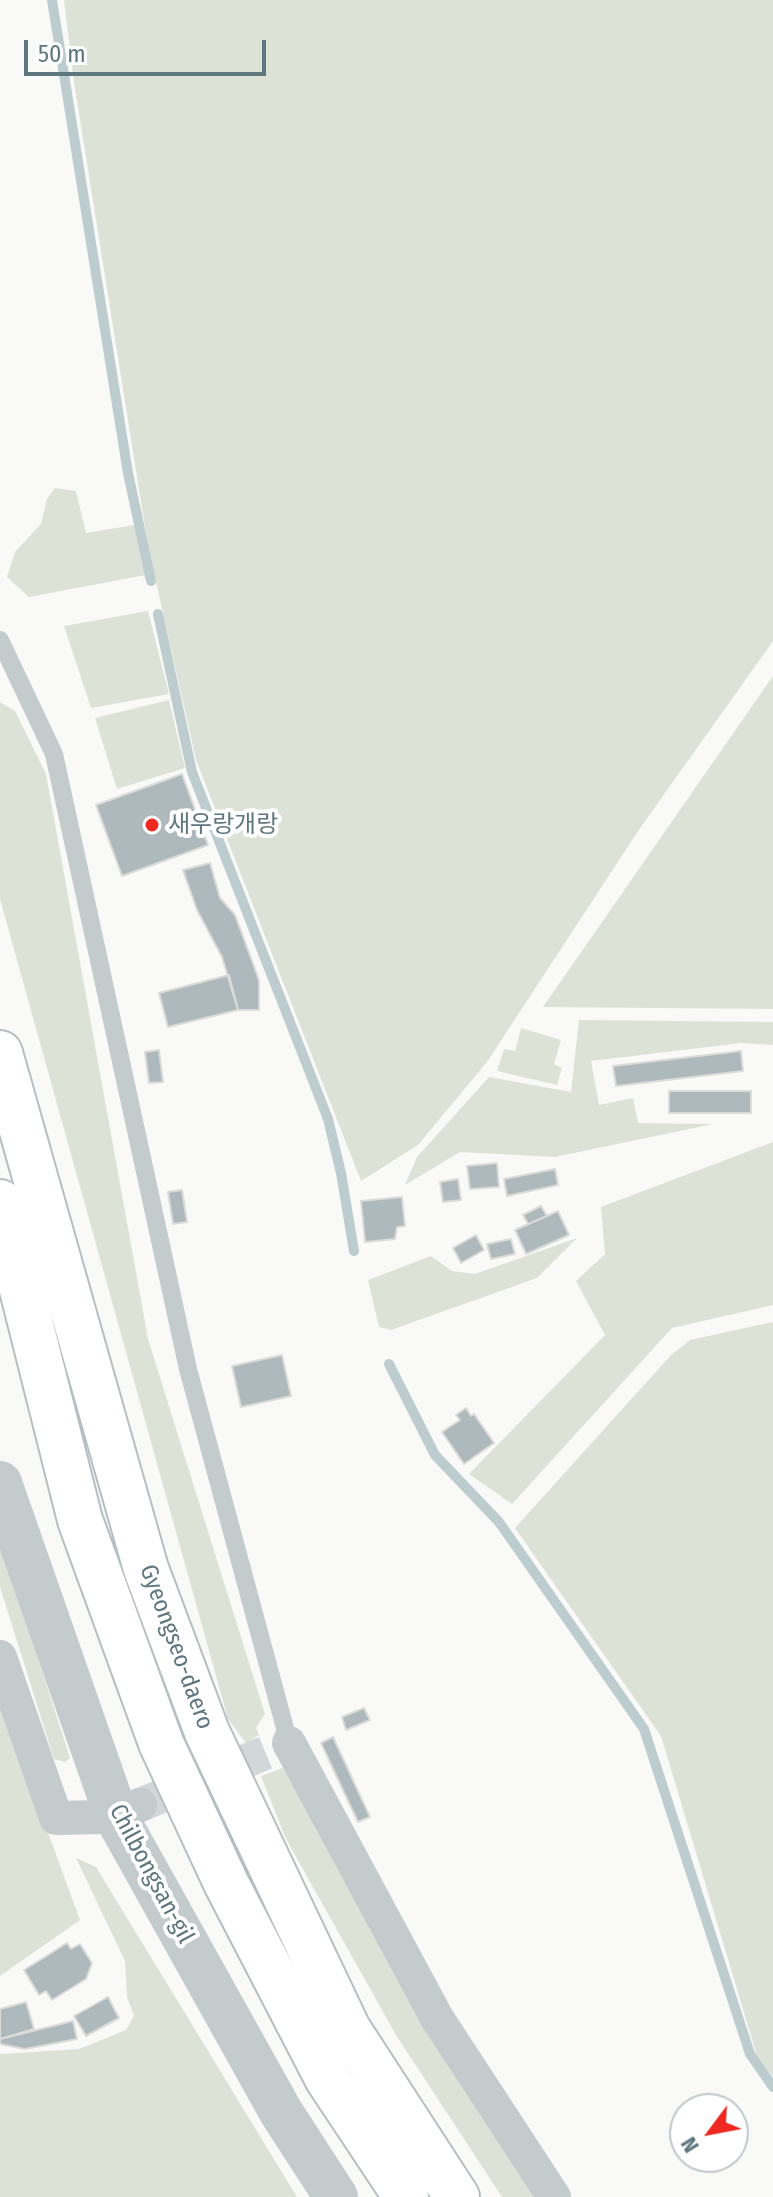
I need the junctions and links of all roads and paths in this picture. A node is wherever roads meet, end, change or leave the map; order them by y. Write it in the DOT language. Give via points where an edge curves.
graph roads {
  1 [pos="0,640"];
  2 [pos="0,1053"];
  3 [pos="0,1202"];
  4 [pos="0,1483"];
  5 [pos="0,1657"];
  6 [pos="289,1743"];
  7 [pos="128,1809"];
  8 [pos="336,2197"];
  9 [pos="406,2197"];
  10 [pos="457,2197"];
  11 [pos="554,2197"];
  1 -- 6 [label="lane" via="54,754 188,1369"];
  2 -- 10 [label="main road, Gyeongseo-daero" via="146,1569 207,1732 348,2029"];
  3 -- 9 [label="main road, Gyeongseo-daero" via="80,1520 161,1743 327,2078"];
  4 -- 7 [label="street, Chilbongsan-gil"];
  5 -- 7 [label="street" via="56,1818 103,1817"];
  6 -- 11 [label="street" via="437,2018"];
  7 -- 8 [label="street, Chilbongsan-gil" via="281,2112"];
}
